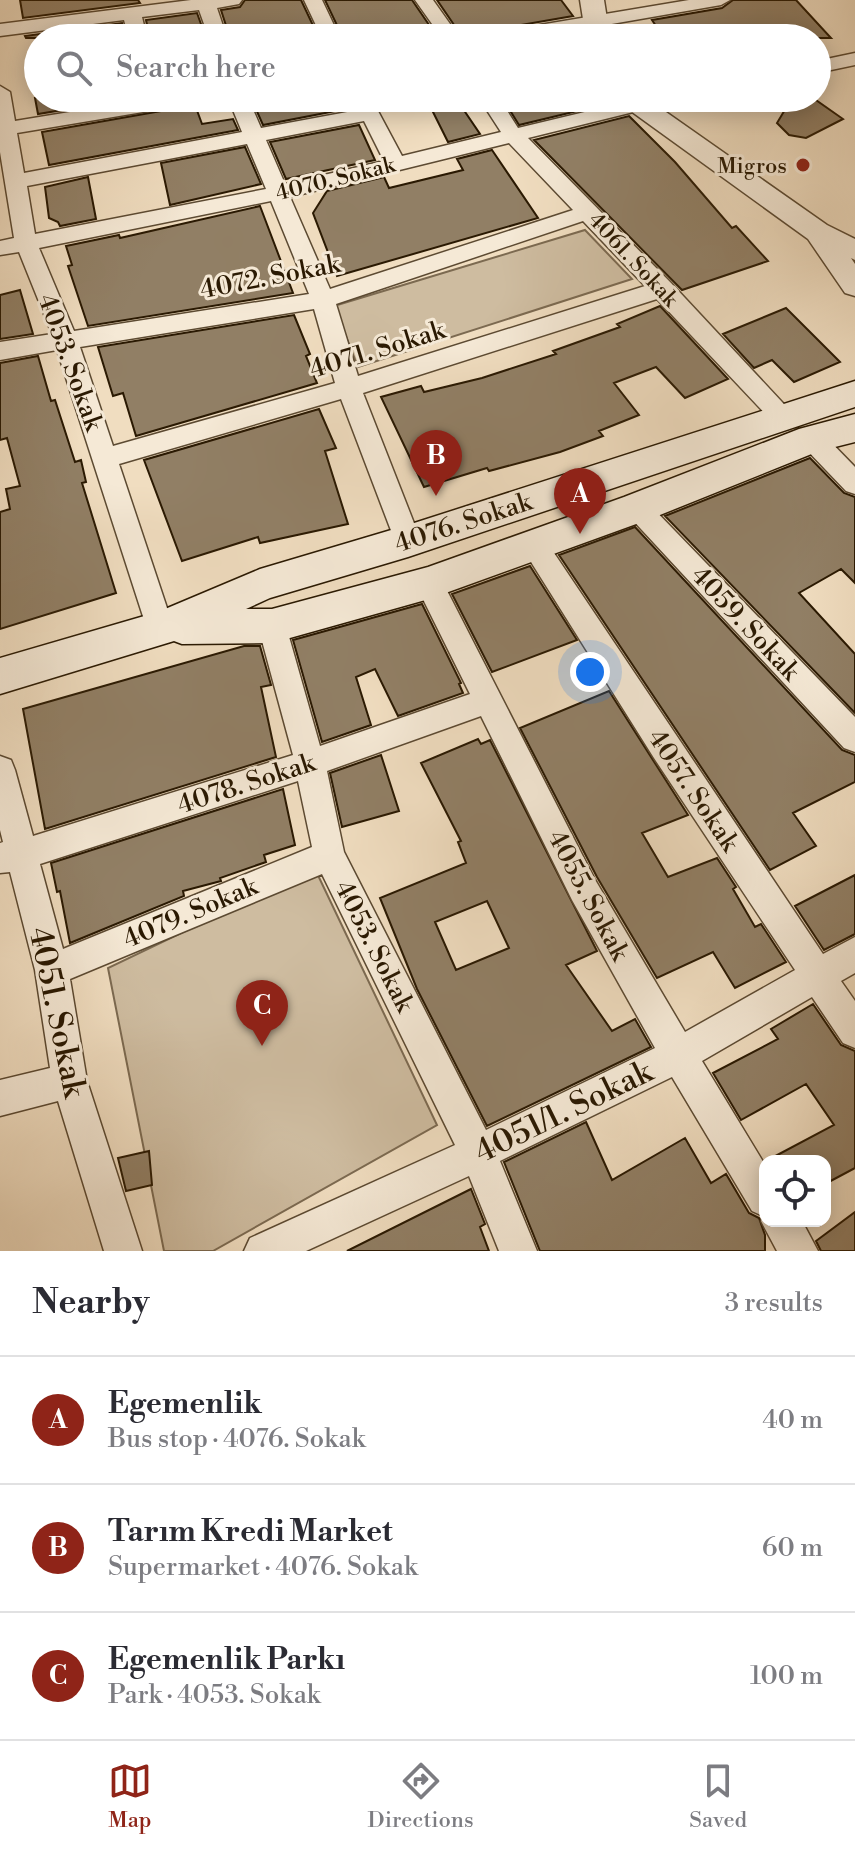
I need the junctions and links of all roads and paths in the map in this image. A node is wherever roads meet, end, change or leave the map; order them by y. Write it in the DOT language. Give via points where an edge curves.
graph roads {
  1 [pos="233,0"];
  2 [pos="313,0"];
  3 [pos="424,0"];
  4 [pos="721,0"];
  5 [pos="206,2"];
  6 [pos="99,8"];
  7 [pos="131,11"];
  8 [pos="597,19"];
  9 [pos="27,24"];
  10 [pos="134,24"];
  11 [pos="213,24"];
  12 [pos="324,24"];
  13 [pos="441,24"];
  14 [pos="571,24"];
  15 [pos="24,25"];
  16 [pos="0,30"];
  17 [pos="855,59"];
  18 [pos="831,64"];
  19 [pos="0,92"];
  20 [pos="96,112"];
  21 [pos="244,112"];
  22 [pos="345,112"];
  23 [pos="369,112"];
  24 [pos="498,112"];
  25 [pos="594,112"];
  26 [pos="650,112"];
  27 [pos="6,129"];
  28 [pos="512,134"];
  29 [pos="255,138"];
  30 [pos="396,164"];
  31 [pos="15,181"];
  32 [pos="278,193"];
  33 [pos="589,212"];
  34 [pos="817,232"];
  35 [pos="26,243"];
  36 [pos="0,248"];
  37 [pos="855,250"];
  38 [pos="855,286"];
  39 [pos="663,289"];
  40 [pos="323,300"];
  41 [pos="65,338"];
  42 [pos="0,351"];
  43 [pos="349,388"];
  44 [pos="855,394"];
  45 [pos="798,428"];
  46 [pos="855,428"];
  47 [pos="106,458"];
  48 [pos="855,484"];
  49 [pos="637,508"];
  50 [pos="408,541"];
  51 [pos="535,546"];
  52 [pos="429,583"];
  53 [pos="272,626"];
  54 [pos="163,628"];
  55 [pos="0,676"];
  56 [pos="489,700"];
  57 [pos="855,738"];
  58 [pos="310,763"];
  59 [pos="0,770"];
  60 [pos="329,855"];
  61 [pos="12,856"];
  62 [pos="855,954"];
  63 [pos="52,970"];
  64 [pos="817,975"];
  65 [pos="855,1031"];
  66 [pos="679,1055"];
  67 [pos="69,1081"];
  68 [pos="0,1098"];
  69 [pos="478,1153"];
  70 [pos="759,1188"];
  71 [pos="784,1227"];
  72 [pos="123,1251"];
  73 [pos="263,1251"];
  74 [pos="518,1251"];
  75 [pos="799,1251"];
  1 -- 5 [label="street"];
  2 -- 12 [label="street"];
  3 -- 13 [label="street"];
  4 -- 8 [label="street"];
  5 -- 7 [label="street"];
  5 -- 11 [label="street"];
  6 -- 7 [label="street"];
  6 -- 9 [label="street"];
  7 -- 10 [label="street"];
  8 -- 14 [label="street"];
  15 -- 16 [label="street"];
  17 -- 18 [label="street"];
  19 -- 27 [label="street, 4053. Sokak"];
  20 -- 27 [label="street"];
  21 -- 29 [label="street"];
  22 -- 29 [label="street"];
  23 -- 30 [label="street"];
  24 -- 28 [label="street, 4061. Sokak"];
  25 -- 28 [label="street, 4070. Sokak"];
  26 -- 34 [label="street"];
  27 -- 31 [label="street, 4053. Sokak"];
  28 -- 30 [label="street, 4070. Sokak"];
  28 -- 33 [label="street, 4061. Sokak"];
  29 -- 31 [label="street"];
  29 -- 32 [label="street"];
  30 -- 32 [label="street, 4070. Sokak"];
  31 -- 35 [label="street, 4053. Sokak"];
  32 -- 35 [label="street, 4070. Sokak"];
  32 -- 40 [label="street"];
  33 -- 39 [label="street, 4061. Sokak"];
  33 -- 40 [label="street, 4072. Sokak"];
  34 -- 37 [label="street"];
  34 -- 38 [label="street"];
  35 -- 36 [label="street, 4070. Sokak"];
  35 -- 41 [label="street, 4053. Sokak"];
  39 -- 43 [label="street, 4071. Sokak"];
  39 -- 45 [label="street, 4061. Sokak"];
  40 -- 41 [label="street, 4072. Sokak"];
  40 -- 43 [label="street"];
  41 -- 42 [label="street, 4072. Sokak"];
  41 -- 47 [label="street, 4053. Sokak"];
  43 -- 47 [label="street, 4071. Sokak"];
  43 -- 50 [label="street"];
  44 -- 45 [label="main road, 4076. Sokak"];
  45 -- 46 [label="main road, 4076. Sokak"];
  45 -- 48 [label="street, 4061. Sokak"];
  45 -- 49 [label="main road, 4076. Sokak"];
  45 -- 50 [label="main road, 4076. Sokak"];
  47 -- 54 [label="street, 4053. Sokak"];
  49 -- 51 [label="main road, 4076. Sokak"];
  49 -- 57 [label="street, 4059. Sokak"];
  50 -- 54 [label="main road, 4076. Sokak" via="260,585"];
  51 -- 52 [label="main road, 4076. Sokak"];
  51 -- 64 [label="street, 4057. Sokak"];
  52 -- 53 [label="main road, 4076. Sokak"];
  52 -- 56 [label="street, 4055. Sokak"];
  53 -- 54 [label="main road, 4076. Sokak"];
  53 -- 58 [label="street, 4053. Sokak"];
  54 -- 55 [label="main road, 4076. Sokak"];
  56 -- 58 [label="street, 4078. Sokak"];
  56 -- 66 [label="street, 4055. Sokak" via="583,889"];
  58 -- 60 [label="street, 4053. Sokak"];
  58 -- 61 [label="street, 4078. Sokak"];
  59 -- 61 [label="street, 4051. Sokak"];
  60 -- 63 [label="street, 4079. Sokak"];
  60 -- 69 [label="street, 4053. Sokak"];
  61 -- 63 [label="street, 4051. Sokak"];
  62 -- 64 [label="street, 4051/1. Sokak"];
  63 -- 67 [label="street, 4051. Sokak"];
  64 -- 65 [label="street, 4057. Sokak"];
  64 -- 66 [label="street, 4051/1. Sokak"];
  66 -- 69 [label="street, 4051/1. Sokak"];
  66 -- 70 [label="street, 4055. Sokak"];
  67 -- 68 [label="street"];
  67 -- 72 [label="street, 4051. Sokak"];
  69 -- 73 [label="street, 4051/1. Sokak"];
  69 -- 74 [label="street, 4053. Sokak"];
  71 -- 75 [label="street"];
}
